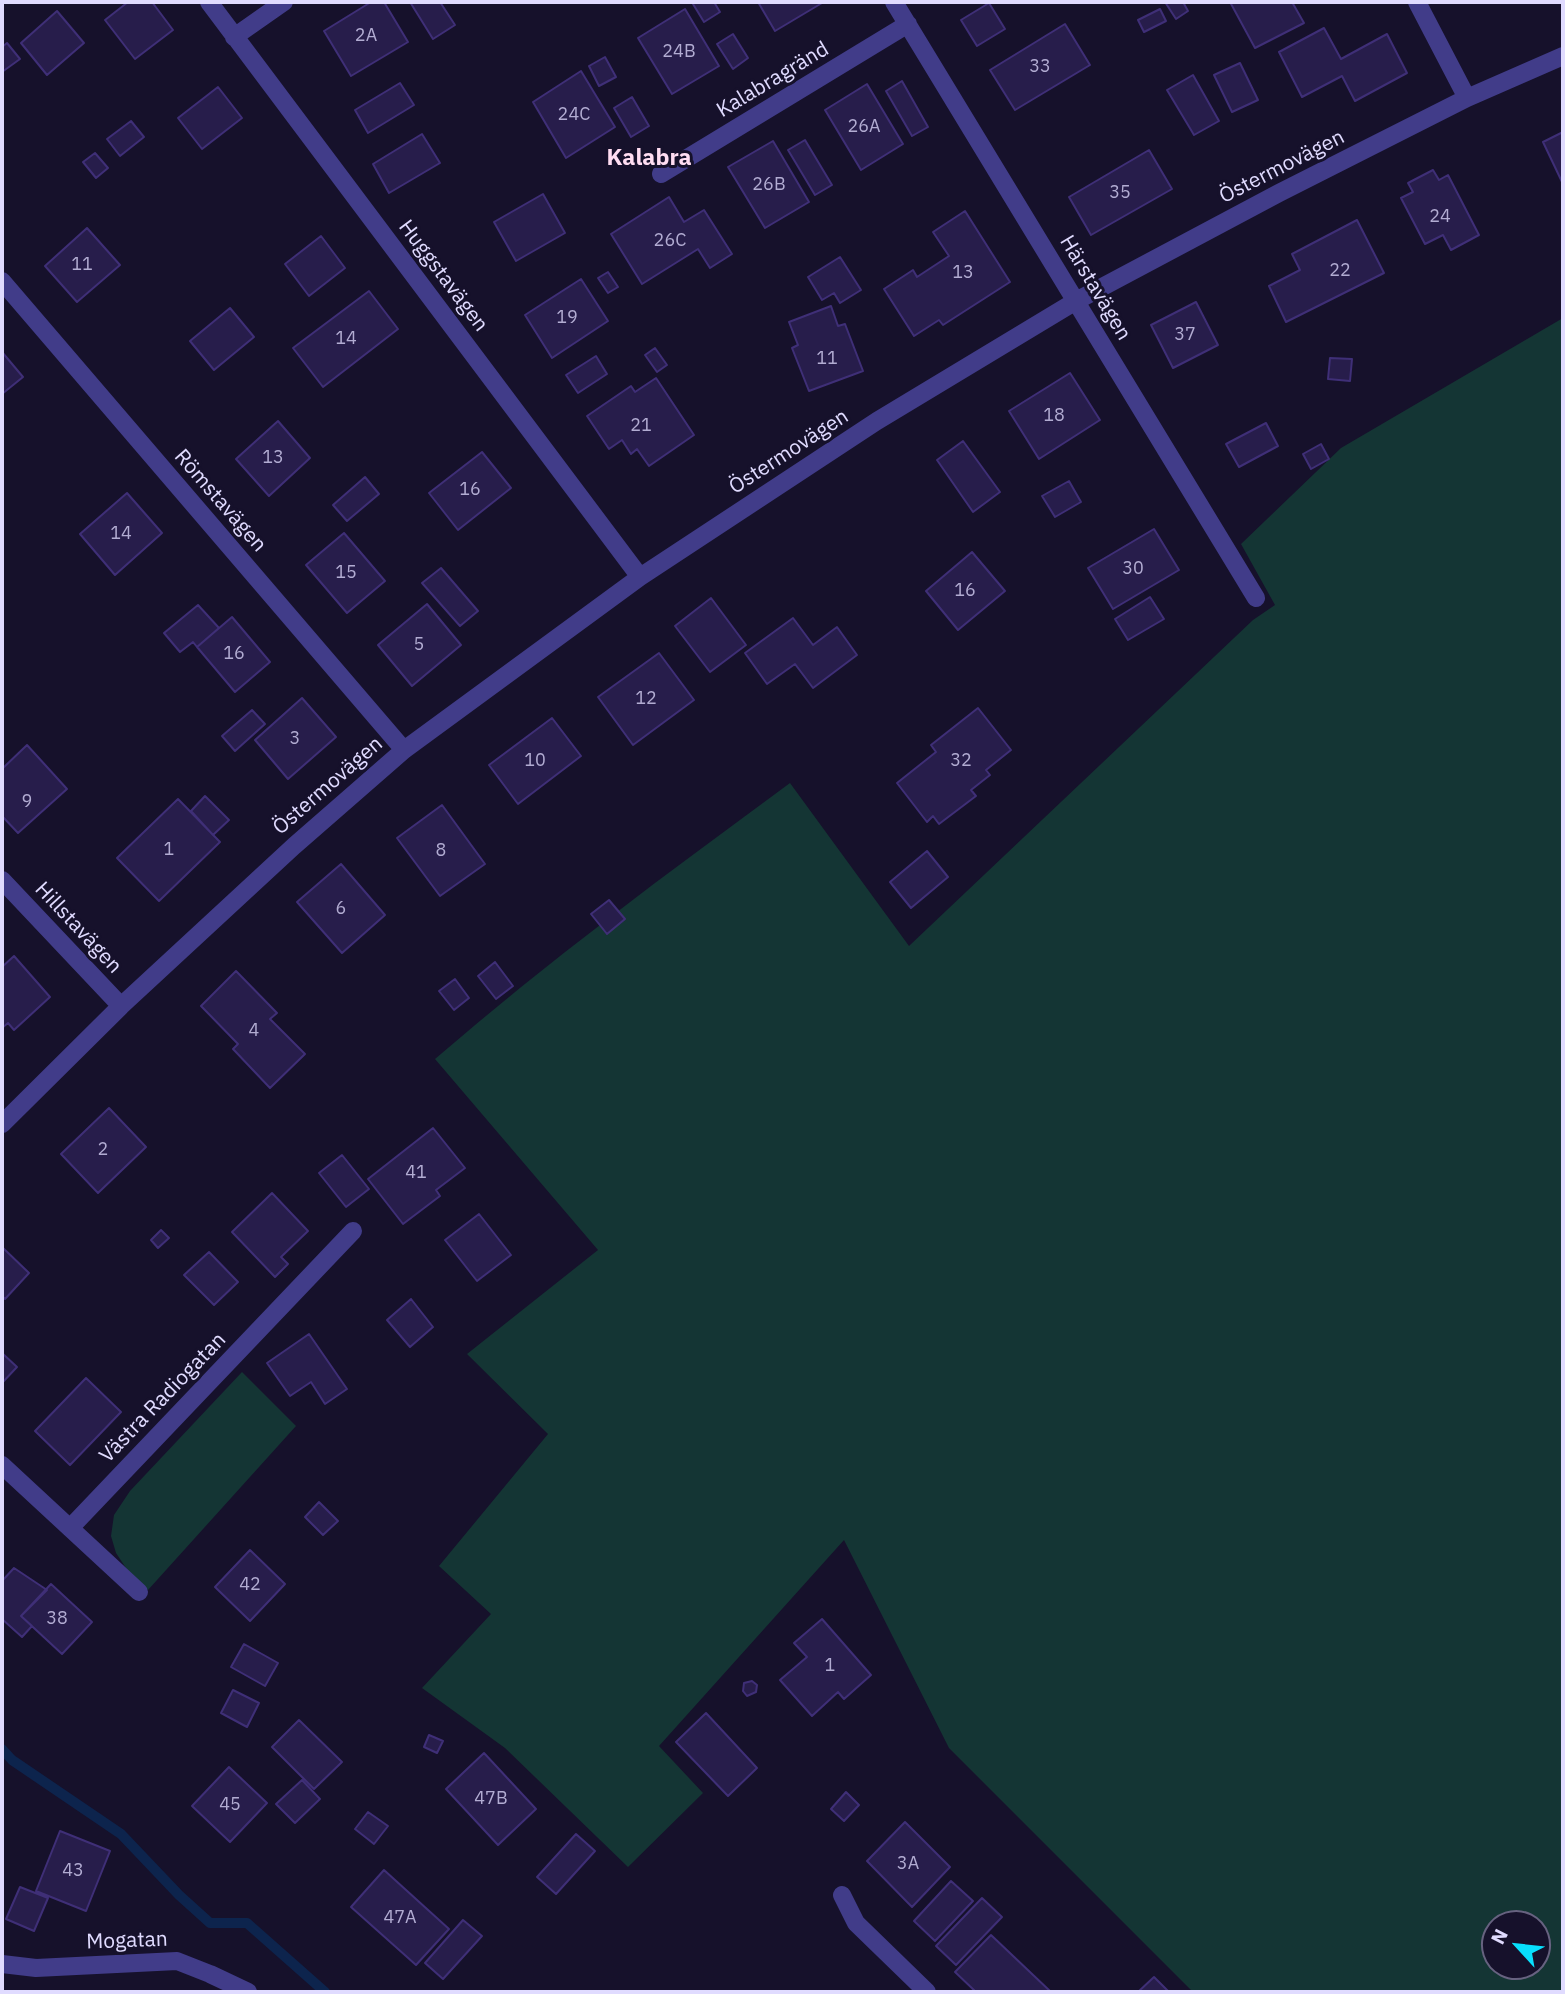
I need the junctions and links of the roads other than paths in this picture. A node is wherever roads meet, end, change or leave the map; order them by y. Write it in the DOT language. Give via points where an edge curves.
graph roads {
  1 [pos="209,2"];
  2 [pos="284,2"];
  3 [pos="894,2"];
  4 [pos="1417,2"];
  5 [pos="908,24"];
  6 [pos="234,37"];
  7 [pos="1563,56"];
  8 [pos="1466,98"];
  9 [pos="661,174"];
  10 [pos="2,281"];
  11 [pos="1076,301"];
  12 [pos="640,577"];
  13 [pos="1256,598"];
  14 [pos="404,750"];
  15 [pos="2,880"];
  16 [pos="121,1006"];
  17 [pos="2,1124"];
  18 [pos="353,1231"];
  19 [pos="2,1465"];
  20 [pos="70,1528"];
  21 [pos="139,1592"];
  22 [pos="842,1895"];
  23 [pos="2,1964"];
  24 [pos="248,1992"];
  25 [pos="927,1992"];
  1 -- 6 [label="street, Huggstavägen"];
  2 -- 6 [label="street"];
  3 -- 5 [label="street, Härstavägen"];
  4 -- 8 [label="street"];
  5 -- 9 [label="street, Kalabragränd"];
  5 -- 11 [label="street, Härstavägen"];
  6 -- 12 [label="street, Huggstavägen"];
  7 -- 8 [label="street, Östermovägen"];
  8 -- 11 [label="street, Östermovägen"];
  10 -- 14 [label="street, Römstavägen"];
  11 -- 12 [label="street, Östermovägen" via="877,421"];
  11 -- 13 [label="street, Härstavägen"];
  12 -- 14 [label="street, Östermovägen"];
  14 -- 16 [label="street, Östermovägen"];
  15 -- 16 [label="street, Hillstavägen"];
  16 -- 17 [label="street, Östermovägen"];
  18 -- 20 [label="street, Västra Radiogatan"];
  19 -- 20 [label="street"];
  20 -- 21 [label="street"];
  22 -- 25 [label="street" via="856,1923"];
  23 -- 24 [label="street, Mogatan" via="36,1968 177,1961"];
}
